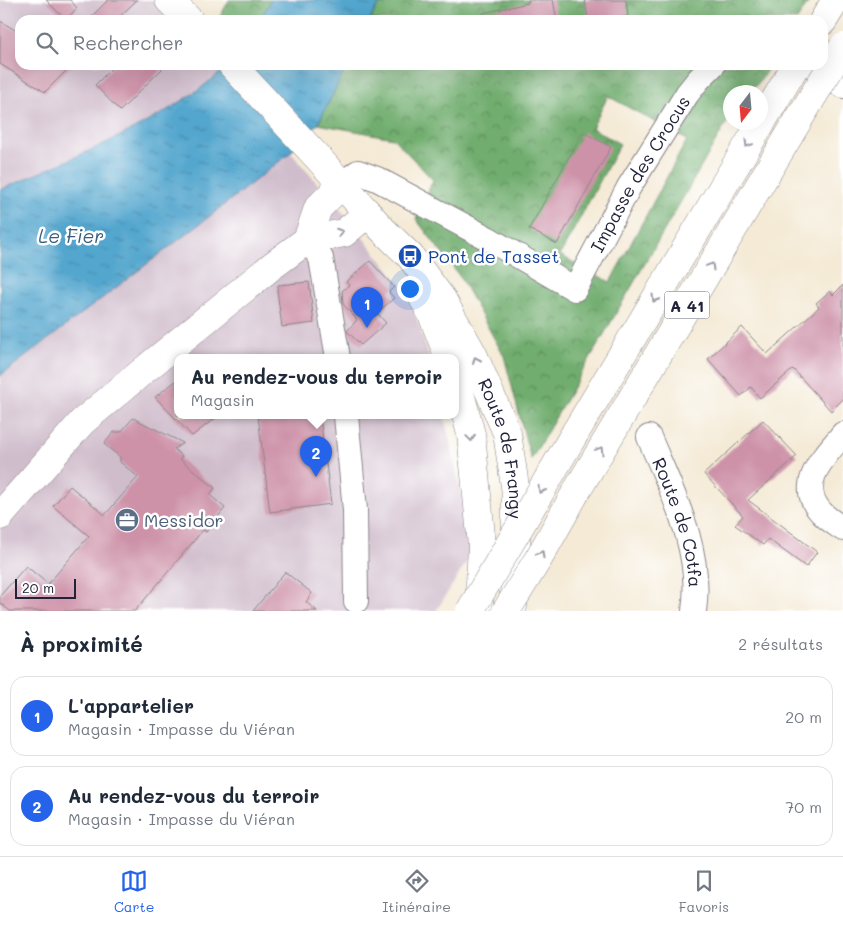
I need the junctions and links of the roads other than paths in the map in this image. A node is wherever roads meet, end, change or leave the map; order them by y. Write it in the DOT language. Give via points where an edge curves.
graph roads {
  1 [pos="169,0"];
  2 [pos="196,0"];
  3 [pos="836,0"];
  4 [pos="184,15"];
  5 [pos="198,15"];
  6 [pos="827,15"];
  7 [pos="843,47"];
  8 [pos="237,70"];
  9 [pos="709,70"];
  10 [pos="793,70"];
  11 [pos="819,70"];
  12 [pos="843,86"];
  13 [pos="342,184"];
  14 [pos="375,221"];
  15 [pos="307,240"];
  16 [pos="337,354"];
  17 [pos="447,354"];
  18 [pos="459,389"];
  19 [pos="346,419"];
  20 [pos="843,434"];
  21 [pos="649,437"];
  22 [pos="0,516"];
  23 [pos="843,529"];
  24 [pos="356,602"];
  25 [pos="470,611"];
  26 [pos="478,611"];
  27 [pos="506,611"];
  28 [pos="513,611"];
  29 [pos="694,611"];
  1 -- 4 [label="main road"];
  2 -- 5 [label="main road"];
  3 -- 6 [label="main road"];
  27 -- 7 [label="main road, A 41, one-way, bridge"];
  8 -- 13 [label="main road, Route de Frangy"];
  9 -- 13 [label="street, Impasse des Crocus" via="687,94 629,187 575,289 377,179 358,172"];
  10 -- 25 [label="main road, A 41, one-way, bridge"];
  11 -- 12 [label="street"];
  13 -- 14 [label="main road, Route de Frangy"];
  13 -- 15 [label="main road" via="318,208"];
  15 -- 14 [label="main road, one-way" via="344,233"];
  14 -- 17 [label="main road, Route de Frangy" via="431,312"];
  28 -- 14 [label="main road, Route de Frangy, one-way" via="516,493 507,433 473,354 442,299 410,256"];
  15 -- 16 [label="street" via="321,258"];
  15 -- 22 [label="main road" via="82,422"];
  18 -- 26 [label="main road, Route de Frangy, one-way" via="471,434 480,518 482,546"];
  19 -- 24 [label="street" via="355,510"];
  20 -- 23 [label="street" via="818,465 810,493 822,514"];
  21 -- 29 [label="street, Route de Cotfa" via="691,548 696,574"];
}
